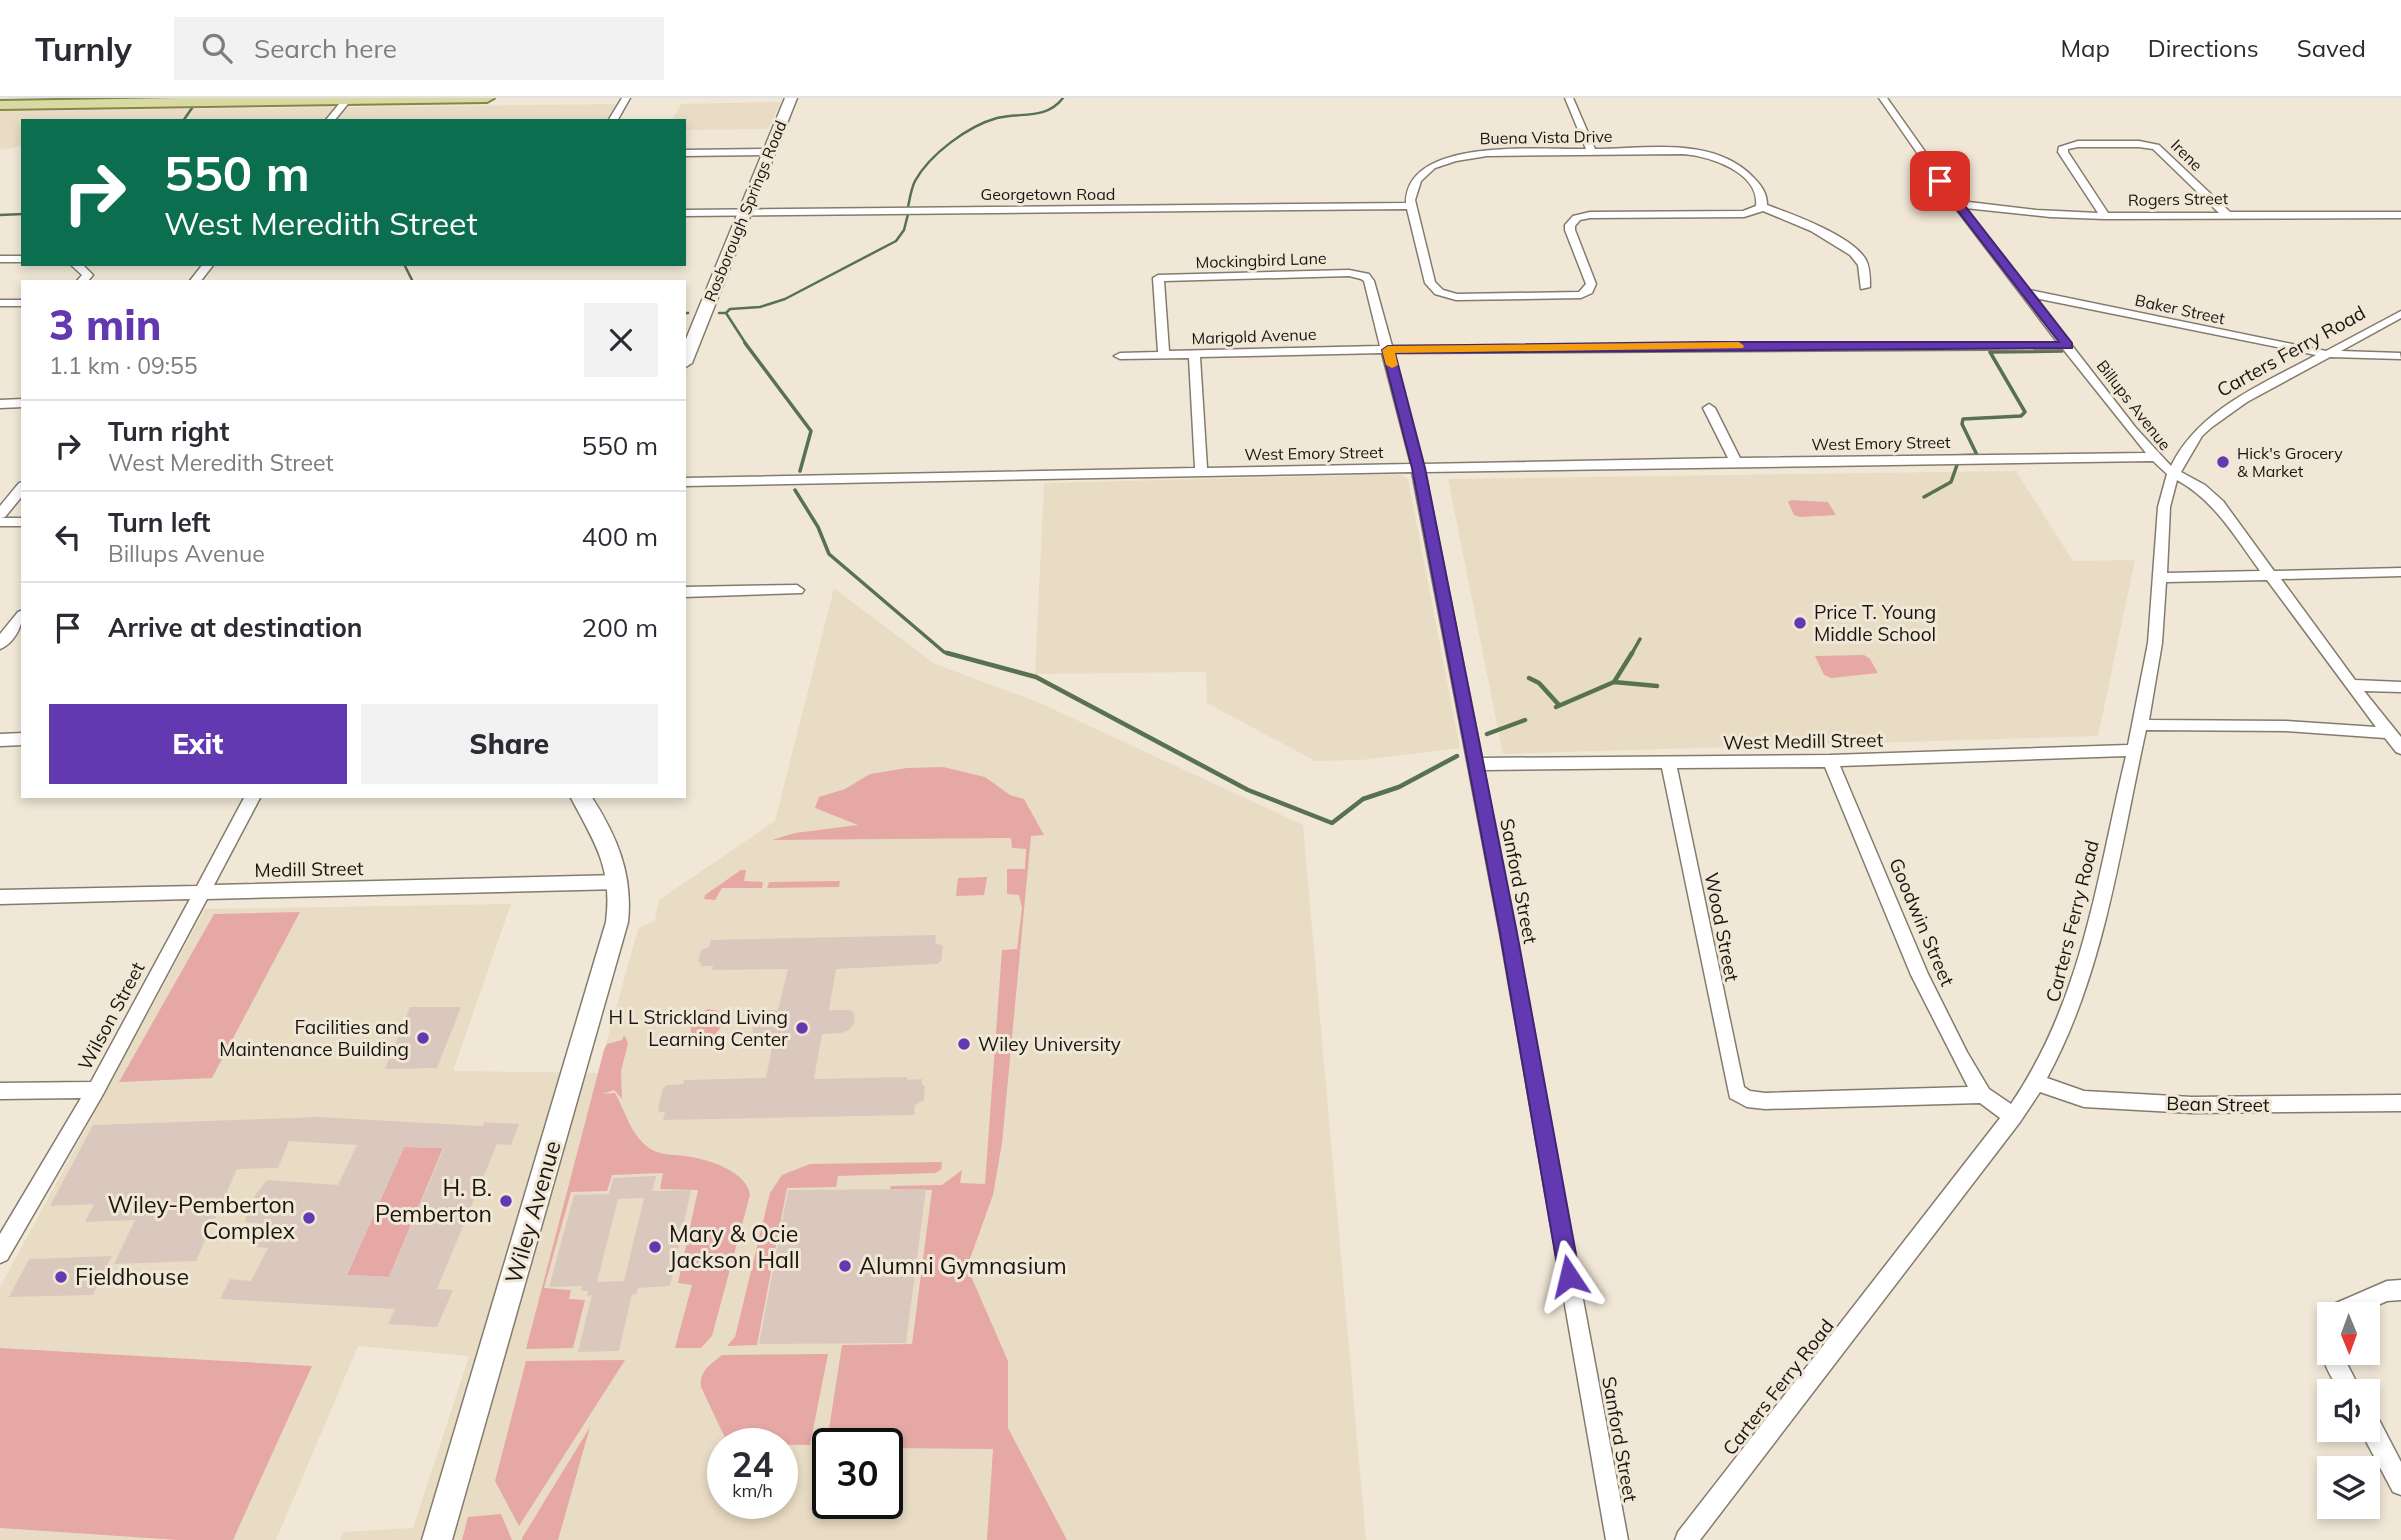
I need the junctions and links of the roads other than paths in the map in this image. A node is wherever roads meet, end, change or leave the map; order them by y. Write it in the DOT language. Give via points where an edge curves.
graph roads {
  1 [pos="103,98"];
  2 [pos="487,98"];
  3 [pos="626,98"];
  4 [pos="791,98"];
  5 [pos="1569,98"];
  6 [pos="1883,98"];
  7 [pos="347,100"];
  8 [pos="82,104"];
  9 [pos="1,106"];
  10 [pos="331,119"];
  11 [pos="613,119"];
  12 [pos="768,152"];
  13 [pos="1592,152"];
  14 [pos="686,153"];
  15 [pos="1957,204"];
  16 [pos="1411,206"];
  17 [pos="1762,207"];
  18 [pos="744,212"];
  19 [pos="686,213"];
  20 [pos="2226,214"];
  21 [pos="2401,215"];
  22 [pos="2105,216"];
  23 [pos="0,259"];
  24 [pos="21,259"];
  25 [pos="207,266"];
  26 [pos="1365,276"];
  27 [pos="196,280"];
  28 [pos="1865,287"];
  29 [pos="2027,293"];
  30 [pos="0,303"];
  31 [pos="21,303"];
  32 [pos="2401,314"];
  33 [pos="2068,346"];
  34 [pos="1388,350"];
  35 [pos="1194,354"];
  36 [pos="2326,354"];
  37 [pos="1164,355"];
  38 [pos="1120,356"];
  39 [pos="2400,356"];
  40 [pos="686,358"];
  41 [pos="21,403"];
  42 [pos="0,404"];
  43 [pos="1709,408"];
  44 [pos="2154,457"];
  45 [pos="1735,462"];
  46 [pos="1419,468"];
  47 [pos="1201,472"];
  48 [pos="2173,474"];
  49 [pos="686,482"];
  50 [pos="21,488"];
  51 [pos="0,514"];
  52 [pos="0,522"];
  53 [pos="21,522"];
  54 [pos="2401,572"];
  55 [pos="2271,575"];
  56 [pos="2158,578"];
  57 [pos="797,590"];
  58 [pos="686,592"];
  59 [pos="21,618"];
  60 [pos="0,644"];
  61 [pos="2351,685"];
  62 [pos="2401,687"];
  63 [pos="2140,726"];
  64 [pos="2388,733"];
  65 [pos="21,739"];
  66 [pos="0,740"];
  67 [pos="2401,748"];
  68 [pos="2133,750"];
  69 [pos="1830,761"];
  70 [pos="1668,762"];
  71 [pos="1474,764"];
  72 [pos="252,798"];
  73 [pos="581,798"];
  74 [pos="619,882"];
  75 [pos="200,892"];
  76 [pos="0,897"];
  77 [pos="2037,1083"];
  78 [pos="96,1090"];
  79 [pos="0,1091"];
  80 [pos="1983,1095"];
  81 [pos="2401,1103"];
  82 [pos="2014,1116"];
  83 [pos="0,1253"];
  84 [pos="2401,1290"];
  85 [pos="2362,1302"];
  86 [pos="2379,1442"];
  87 [pos="2401,1484"];
  88 [pos="437,1540"];
  89 [pos="1616,1540"];
  90 [pos="1686,1540"];
  1 -- 8 [label="street"];
  2 -- 7 [label="main road"];
  3 -- 11 [label="street"];
  4 -- 12 [label="street, Rosborough Springs Road"];
  5 -- 13 [label="street"];
  6 -- 15 [label="street, Billups Avenue"];
  7 -- 8 [label="main road"];
  7 -- 10 [label="street"];
  8 -- 9 [label="main road"];
  12 -- 14 [label="street"];
  12 -- 18 [label="street, Rosborough Springs Road"];
  13 -- 16 [label="street, Buena Vista Drive" via="1486,153 1446,160 1426,169 1417,180"];
  13 -- 17 [label="street, Buena Vista Drive" via="1689,151 1720,156 1739,167 1758,189"];
  15 -- 22 [label="street, Rogers Street"];
  15 -- 29 [label="street, Billups Avenue"];
  16 -- 17 [label="street" via="1430,283 1443,294 1464,298 1588,292 1591,284 1570,227 1580,217 1744,214"];
  16 -- 18 [label="street, Georgetown Road"];
  17 -- 28 [label="street" via="1850,250 1861,260"];
  18 -- 19 [label="street, Georgetown Road"];
  18 -- 40 [label="street, Rosborough Springs Road"];
  20 -- 21 [label="street, Rogers Street"];
  20 -- 22 [label="street, Rogers Street"];
  20 -- 22 [label="street, Irene" via="2156,147 2064,147"];
  23 -- 24 [label="street"];
  25 -- 27 [label="street"];
  26 -- 34 [label="street, Sanford Street"];
  26 -- 37 [label="street, Mockingbird Lane" via="1158,278"];
  29 -- 33 [label="street, Billups Avenue"];
  29 -- 36 [label="street, Baker Street"];
  30 -- 31 [label="street"];
  32 -- 36 [label="street, Carters Ferry Road"];
  33 -- 34 [label="street, Marigold Avenue"];
  33 -- 44 [label="street, Billups Avenue"];
  34 -- 35 [label="street, Marigold Avenue"];
  34 -- 46 [label="street, Sanford Street"];
  35 -- 37 [label="street, Marigold Avenue"];
  35 -- 47 [label="street"];
  36 -- 39 [label="street, Baker Street"];
  36 -- 48 [label="street, Carters Ferry Road" via="2208,424"];
  37 -- 38 [label="street, Marigold Avenue"];
  41 -- 42 [label="street"];
  43 -- 45 [label="street"];
  44 -- 45 [label="street, West Emory Street"];
  44 -- 48 [label="street, Billups Avenue"];
  45 -- 46 [label="street, West Emory Street"];
  46 -- 47 [label="street, West Emory Street"];
  46 -- 71 [label="street, Sanford Street"];
  47 -- 49 [label="street, West Emory Street"];
  48 -- 55 [label="street, Billups Avenue" via="2211,496"];
  48 -- 56 [label="street, Carters Ferry Road" via="2164,507"];
  50 -- 51 [label="street"];
  52 -- 53 [label="street"];
  54 -- 55 [label="street"];
  55 -- 56 [label="street"];
  55 -- 61 [label="street, Billups Avenue"];
  56 -- 63 [label="street, Carters Ferry Road" via="2152,661"];
  57 -- 58 [label="street"];
  59 -- 60 [label="street"];
  61 -- 62 [label="street"];
  61 -- 64 [label="street, Billups Avenue"];
  63 -- 64 [label="street" via="2286,726"];
  63 -- 68 [label="street, Carters Ferry Road"];
  64 -- 67 [label="street, Billups Avenue"];
  65 -- 66 [label="street"];
  68 -- 69 [label="street, West Medill Street"];
  68 -- 77 [label="street, Carters Ferry Road" via="2090,952 2071,1014"];
  69 -- 70 [label="street, West Medill Street"];
  69 -- 80 [label="street, Goodwin Street" via="1920,975"];
  70 -- 71 [label="street, West Medill Street"];
  70 -- 80 [label="street, Wood Street" via="1732,1083 1741,1097 1765,1101"];
  71 -- 89 [label="street, Sanford Street"];
  72 -- 75 [label="street, Wilson Street"];
  73 -- 74 [label="street" via="608,841"];
  74 -- 75 [label="street, Medill Street"];
  74 -- 88 [label="street, Wiley Avenue" via="617,922 599,990"];
  75 -- 76 [label="street, Medill Street"];
  75 -- 78 [label="street, Wilson Street"];
  77 -- 81 [label="street, Bean Street" via="2084,1099 2179,1105"];
  77 -- 82 [label="street, Carters Ferry Road"];
  78 -- 79 [label="street"];
  78 -- 83 [label="street, Wilson Street"];
  80 -- 82 [label="street"];
  82 -- 90 [label="street, Carters Ferry Road"];
  84 -- 85 [label="street"];
  86 -- 87 [label="street"];
}
